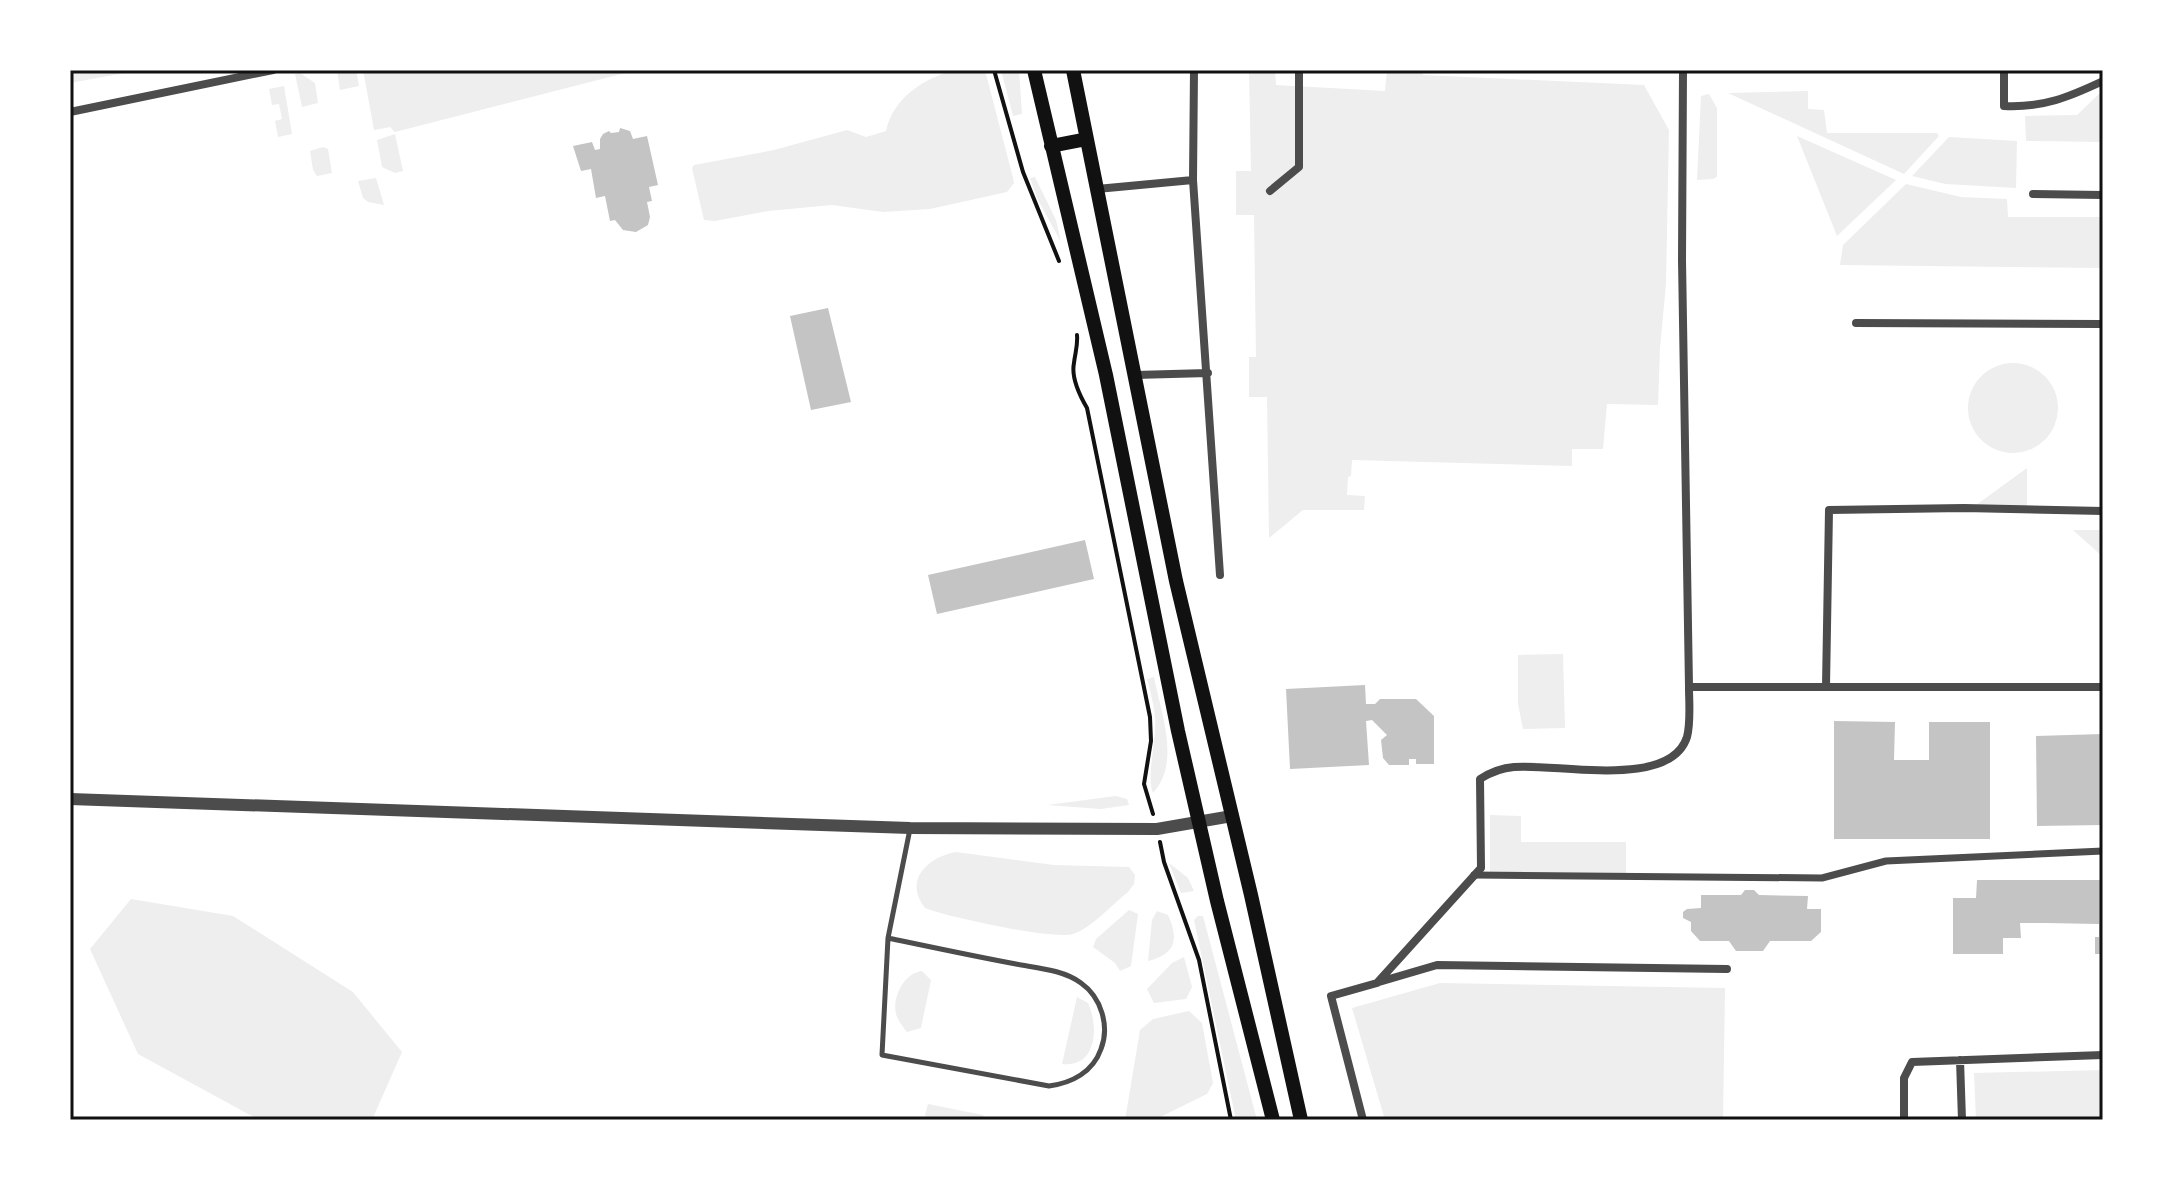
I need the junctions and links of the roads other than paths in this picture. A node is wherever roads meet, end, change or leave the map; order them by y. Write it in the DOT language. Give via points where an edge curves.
graph roads {
  1 [pos="273,70"];
  2 [pos="1034,70"];
  3 [pos="1073,70"];
  4 [pos="1194,70"];
  5 [pos="1299,70"];
  6 [pos="1683,70"];
  7 [pos="2004,70"];
  8 [pos="2103,81"];
  9 [pos="70,112"];
  10 [pos="1087,139"];
  11 [pos="1051,146"];
  12 [pos="1193,180"];
  13 [pos="1097,189"];
  14 [pos="1270,191"];
  15 [pos="2033,194"];
  16 [pos="2103,195"];
  17 [pos="1856,323"];
  18 [pos="2103,324"];
  19 [pos="1208,373"];
  20 [pos="1135,375"];
  21 [pos="2103,511"];
  22 [pos="1220,575"];
  23 [pos="1826,686"];
  24 [pos="1689,687"];
  25 [pos="2103,687"];
  26 [pos="70,799"];
  27 [pos="1232,816"];
  28 [pos="1200,823"];
  29 [pos="910,828"];
  30 [pos="2103,851"];
  31 [pos="1474,875"];
  32 [pos="888,938"];
  33 [pos="1727,969"];
  34 [pos="1377,983"];
  35 [pos="2103,1055"];
  36 [pos="1960,1060"];
  37 [pos="1273,1120"];
  38 [pos="1301,1120"];
  39 [pos="1363,1120"];
  40 [pos="1904,1120"];
  41 [pos="1962,1120"];
  1 -- 9 [label="street"];
  2 -- 11 [label="main road"];
  3 -- 10 [label="main road"];
  4 -- 12 [label="street"];
  5 -- 14 [label="street" via="1299,167"];
  6 -- 24 [label="street"];
  7 -- 8 [label="street" via="2004,106 2064,100"];
  10 -- 11 [label="main road"];
  10 -- 13 [label="main road"];
  11 -- 28 [label="main road" via="1106,375"];
  12 -- 13 [label="street"];
  12 -- 19 [label="street"];
  13 -- 20 [label="main road"];
  15 -- 16 [label="street"];
  17 -- 18 [label="street"];
  19 -- 20 [label="street"];
  19 -- 22 [label="street"];
  20 -- 27 [label="main road" via="1176,581"];
  21 -- 23 [label="street" via="1829,510"];
  23 -- 24 [label="street"];
  23 -- 25 [label="street"];
  24 -- 31 [label="street" via="1687,736 1679,752 1659,764 1639,770 1515,767 1480,779 1481,868"];
  26 -- 29 [label="street"];
  27 -- 28 [label="street"];
  27 -- 38 [label="main road"];
  28 -- 29 [label="street" via="1157,829"];
  28 -- 37 [label="main road"];
  29 -- 32 [label="lane"];
  30 -- 31 [label="street" via="1886,861 1822,878"];
  31 -- 34 [label="street"];
  32 -- 32 [label="lane" via="1081,982 1104,1017 1105,1034 1096,1060 1075,1080 1049,1086 882,1055"];
  33 -- 34 [label="street" via="1437,965"];
  34 -- 39 [label="street" via="1331,996"];
  35 -- 36 [label="street"];
  36 -- 40 [label="street" via="1912,1062 1904,1078"];
  36 -- 41 [label="street"];
}
